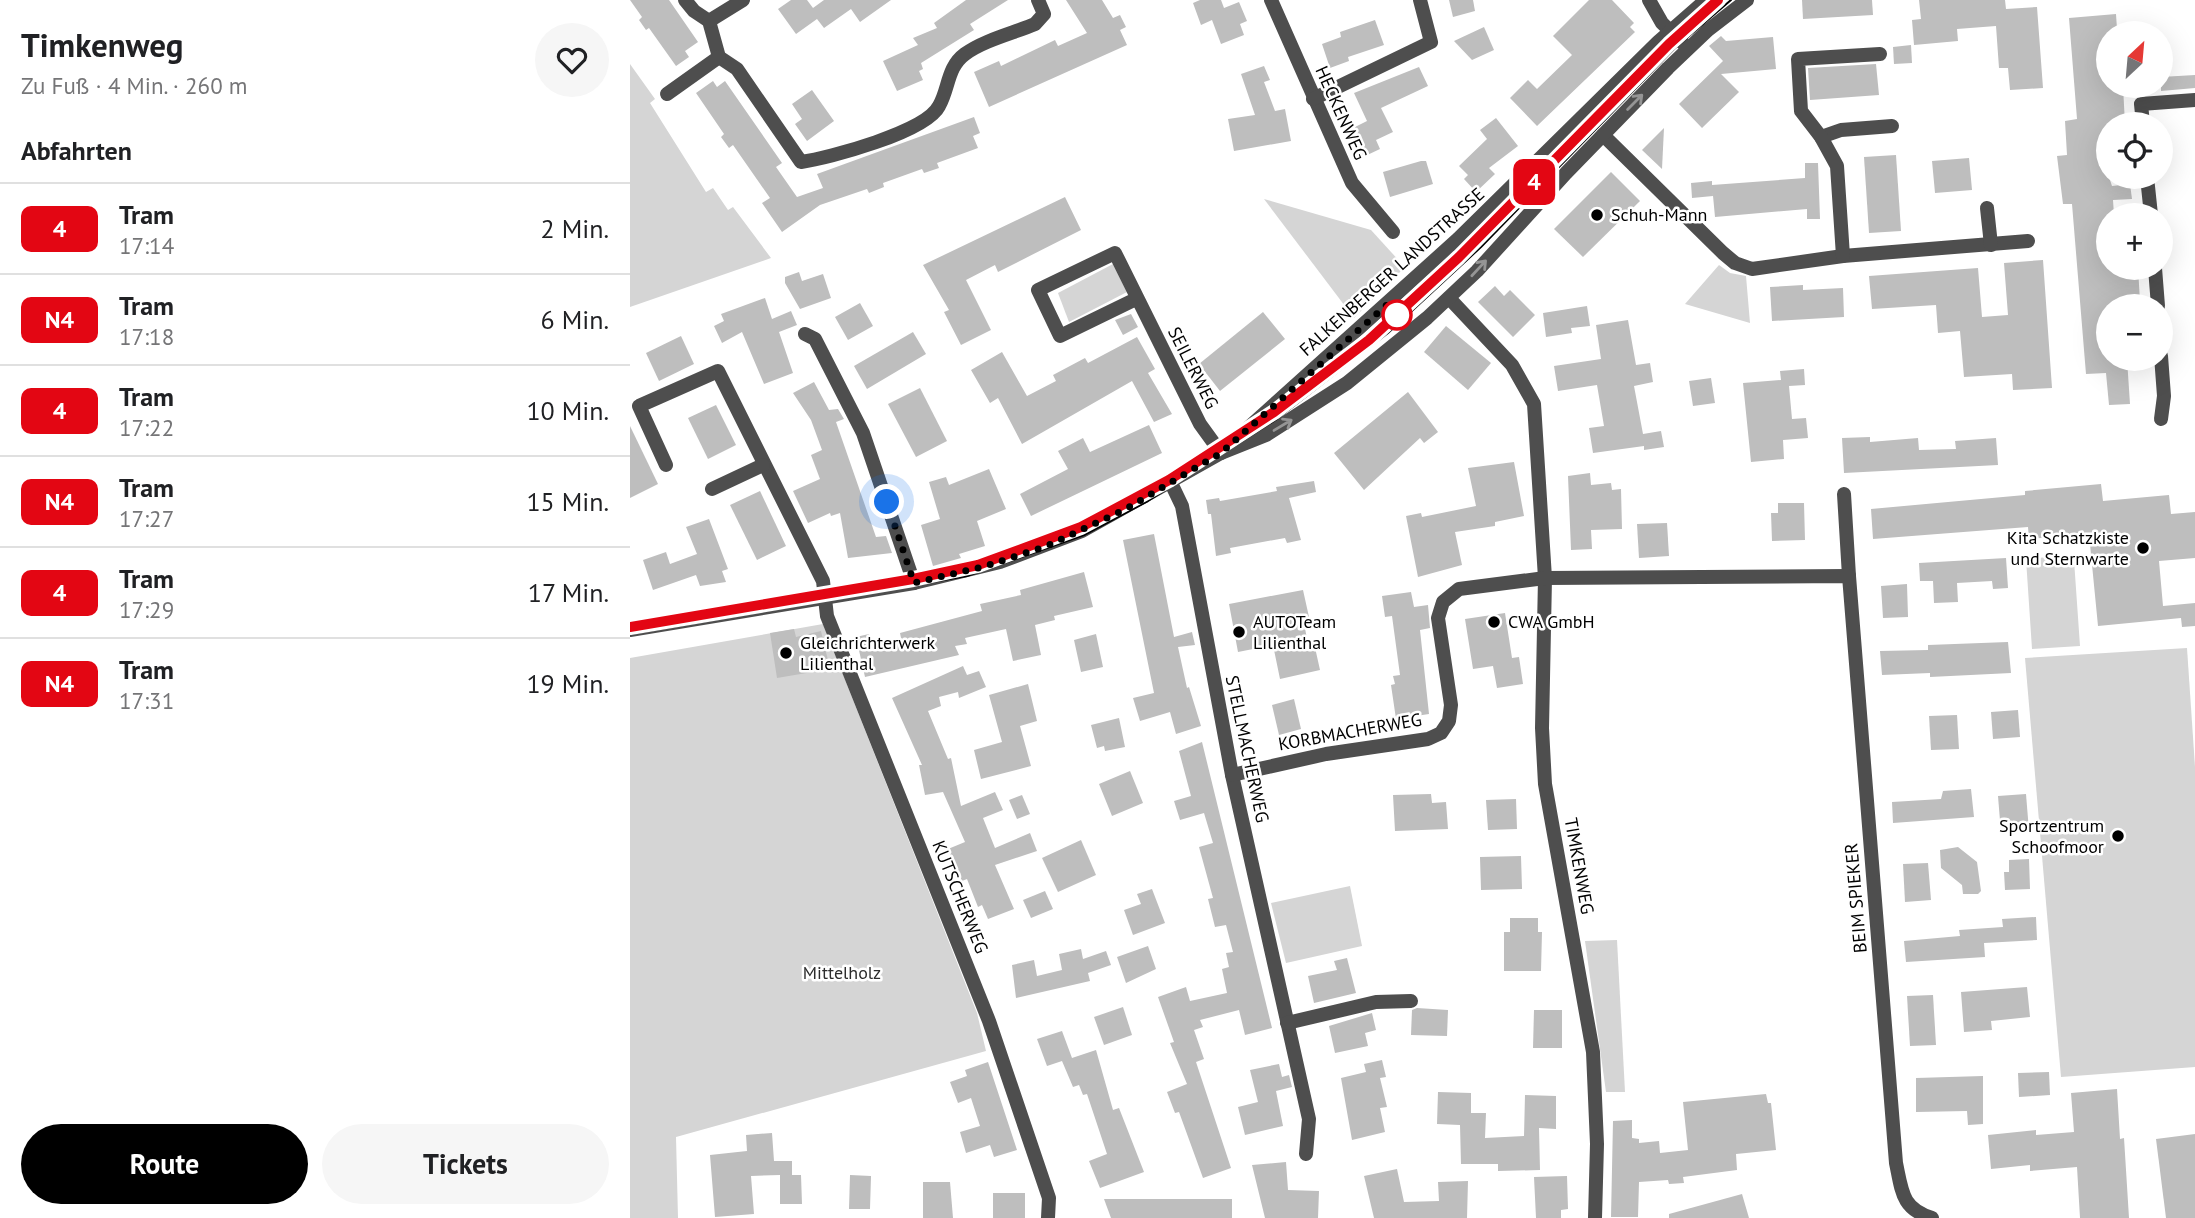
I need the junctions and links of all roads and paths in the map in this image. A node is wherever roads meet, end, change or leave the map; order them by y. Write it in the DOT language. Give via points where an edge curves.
graph roads {
  1 [pos="685,0"];
  2 [pos="743,0"];
  3 [pos="1038,0"];
  4 [pos="1271,0"];
  5 [pos="1420,0"];
  6 [pos="1649,0"];
  7 [pos="1706,0"];
  8 [pos="1747,0"];
  9 [pos="709,21"];
  10 [pos="1670,31"];
  11 [pos="1688,48"];
  12 [pos="1880,54"];
  13 [pos="719,57"];
  14 [pos="667,94"];
  15 [pos="1313,99"];
  16 [pos="2195,100"];
  17 [pos="2142,112"];
  18 [pos="1892,127"];
  19 [pos="1603,135"];
  20 [pos="1821,137"];
  21 [pos="1987,208"];
  22 [pos="1392,232"];
  23 [pos="2028,242"];
  24 [pos="1990,245"];
  25 [pos="1843,256"];
  26 [pos="1450,298"];
  27 [pos="1136,299"];
  28 [pos="805,334"];
  29 [pos="2162,371"];
  30 [pos="2161,419"];
  31 [pos="1221,453"];
  32 [pos="666,465"];
  33 [pos="763,465"];
  34 [pos="1171,483"];
  35 [pos="712,489"];
  36 [pos="1844,494"];
  37 [pos="1849,576"];
  38 [pos="1545,578"];
  39 [pos="914,583"];
  40 [pos="824,596"];
  41 [pos="630,630"];
  42 [pos="1232,775"];
  43 [pos="1411,1001"];
  44 [pos="1287,1023"];
  45 [pos="1307,1154"];
  46 [pos="1048,1218"];
  47 [pos="1595,1218"];
  48 [pos="1932,1218"];
  1 -- 9 [label="street"];
  2 -- 9 [label="street"];
  3 -- 13 [label="street" via="1044,14 1035,24 965,54 951,71 939,108 923,123 822,159 801,162 737,69"];
  4 -- 15 [label="street, HECKENWEG"];
  5 -- 15 [label="street" via="1431,42"];
  6 -- 10 [label="street"];
  7 -- 10 [label="street, FALKENBERGER LANDSTRASSE"];
  8 -- 11 [label="street, FALKENBERGER LANDSTRASSE"];
  9 -- 13 [label="street"];
  10 -- 11 [label="street"];
  10 -- 31 [label="street, FALKENBERGER LANDSTRASSE" via="1486,214"];
  19 -- 11 [label="street, FALKENBERGER LANDSTRASSE, one-way"];
  12 -- 20 [label="street" via="1798,59 1801,111"];
  13 -- 14 [label="street"];
  15 -- 22 [label="street, HECKENWEG" via="1352,183"];
  16 -- 17 [label="street" via="2141,104"];
  18 -- 20 [label="street" via="1841,130"];
  19 -- 25 [label="street" via="1735,263 1752,269"];
  26 -- 19 [label="street, FALKENBERGER LANDSTRASSE, one-way"];
  20 -- 25 [label="street" via="1838,166"];
  21 -- 24 [label="street"];
  23 -- 24 [label="street"];
  24 -- 25 [label="street"];
  31 -- 26 [label="street, FALKENBERGER LANDSTRASSE, one-way" via="1266,435 1313,406"];
  26 -- 38 [label="street, TIMKENWEG" via="1512,365 1534,404"];
  27 -- 27 [label="street, SEILERWEG" via="1115,253 1038,290 1060,336"];
  27 -- 31 [label="street, SEILERWEG" via="1200,424"];
  28 -- 39 [label="street" via="815,339 863,433"];
  29 -- 30 [label="street"];
  31 -- 34 [label="street, FALKENBERGER LANDSTRASSE"];
  32 -- 33 [label="street" via="639,405 718,370"];
  33 -- 35 [label="street"];
  33 -- 40 [label="street" via="822,581"];
  34 -- 39 [label="street, FALKENBERGER LANDSTRASSE" via="1047,546"];
  34 -- 42 [label="street, STELLMACHERWEG" via="1182,506"];
  36 -- 37 [label="street, BEIM SPIEKER"];
  37 -- 38 [label="street"];
  37 -- 48 [label="street, BEIM SPIEKER" via="1896,1163 1902,1194 1915,1213"];
  38 -- 42 [label="street, KORBMACHERWEG" via="1459,589 1443,602 1438,618 1451,705 1441,733"];
  38 -- 47 [label="street, TIMKENWEG" via="1545,785 1593,1052"];
  39 -- 40 [label="street, FALKENBERGER LANDSTRASSE"];
  40 -- 41 [label="street, FALKENBERGER LANDSTRASSE"];
  40 -- 46 [label="street, KUTSCHERWEG" via="827,616 989,1021 1049,1198"];
  42 -- 44 [label="street, STELLMACHERWEG"];
  43 -- 44 [label="street" via="1376,1002"];
  44 -- 45 [label="street, STELLMACHERWEG" via="1309,1119"];
}
